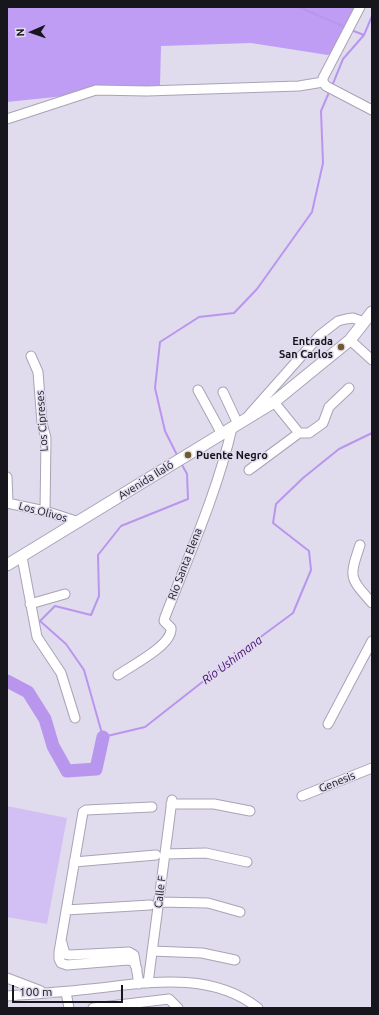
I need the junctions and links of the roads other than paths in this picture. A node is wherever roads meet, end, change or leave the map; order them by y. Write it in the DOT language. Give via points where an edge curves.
graph roads {
  1 [pos="360,7"];
  2 [pos="324,84"];
  3 [pos="372,110"];
  4 [pos="7,119"];
  5 [pos="372,312"];
  6 [pos="364,322"];
  7 [pos="350,340"];
  8 [pos="31,356"];
  9 [pos="372,360"];
  10 [pos="349,388"];
  11 [pos="198,390"];
  12 [pos="223,392"];
  13 [pos="274,402"];
  14 [pos="234,427"];
  15 [pos="299,433"];
  16 [pos="249,470"];
  17 [pos="7,477"];
  18 [pos="8,503"];
  19 [pos="45,511"];
  20 [pos="79,522"];
  21 [pos="360,545"];
  22 [pos="22,556"];
  23 [pos="7,565"];
  24 [pos="65,594"];
  25 [pos="372,603"];
  26 [pos="30,604"];
  27 [pos="372,642"];
  28 [pos="118,675"];
  29 [pos="75,718"];
  30 [pos="328,724"];
  31 [pos="372,768"];
  32 [pos="302,796"];
  33 [pos="152,807"];
  34 [pos="250,811"];
  35 [pos="161,854"];
  36 [pos="74,862"];
  37 [pos="247,862"];
  38 [pos="154,904"];
  39 [pos="66,910"];
  40 [pos="240,912"];
  41 [pos="152,951"];
  42 [pos="235,960"];
  43 [pos="7,978"];
  44 [pos="144,984"];
  45 [pos="66,992"];
  46 [pos="44,993"];
  47 [pos="7,996"];
  48 [pos="249,1004"];
  49 [pos="69,1008"];
  50 [pos="93,1008"];
  51 [pos="178,1008"];
  52 [pos="258,1008"];
  1 -- 2 [label="street" via="323,78"];
  2 -- 3 [label="street"];
  2 -- 4 [label="street" via="147,91 96,90"];
  5 -- 6 [label="main road, Avenida Ilaló"];
  6 -- 7 [label="main road, Avenida Ilaló"];
  6 -- 14 [label="street" via="352,318 338,321 320,335"];
  7 -- 9 [label="street"];
  7 -- 13 [label="main road, Avenida Ilaló"];
  8 -- 19 [label="street, Los Cipreses" via="38,372 42,423 46,438"];
  10 -- 15 [label="street" via="329,407 323,423 309,433"];
  11 -- 14 [label="street"];
  12 -- 14 [label="street"];
  13 -- 14 [label="main road, Avenida Ilaló"];
  13 -- 15 [label="street"];
  14 -- 20 [label="main road, Avenida Ilaló"];
  14 -- 28 [label="street, Río Santa Elena" via="165,617 164,622 171,628 170,636 163,645"];
  15 -- 16 [label="street"];
  17 -- 18 [label="street"];
  18 -- 19 [label="street, Los Olivos"];
  19 -- 20 [label="street, Los Olivos"];
  20 -- 22 [label="main road, Avenida Ilaló"];
  21 -- 25 [label="street" via="351,570 352,576"];
  22 -- 23 [label="main road, Avenida Ilaló"];
  22 -- 26 [label="street"];
  24 -- 26 [label="street"];
  26 -- 29 [label="street" via="37,637 61,674"];
  27 -- 30 [label="street"];
  31 -- 32 [label="street, Genesis"];
  33 -- 36 [label="street" via="83,812"];
  34 -- 35 [label="street, Calle F" via="214,804 171,802"];
  35 -- 36 [label="street"];
  35 -- 37 [label="street" via="206,853"];
  35 -- 38 [label="street, Calle F"];
  36 -- 39 [label="street"];
  38 -- 39 [label="street"];
  38 -- 40 [label="street" via="208,903"];
  38 -- 41 [label="street, Calle F"];
  39 -- 44 [label="street" via="59,952 61,963 68,965 133,961"];
  41 -- 42 [label="street" via="202,953"];
  41 -- 44 [label="street, Calle F"];
  43 -- 46 [label="street"];
  44 -- 45 [label="street"];
  44 -- 48 [label="street" via="198,983 223,990"];
  45 -- 46 [label="street"];
  45 -- 49 [label="street"];
  46 -- 47 [label="street"];
  48 -- 52 [label="street"];
  50 -- 51 [label="street" via="170,999"];
}
